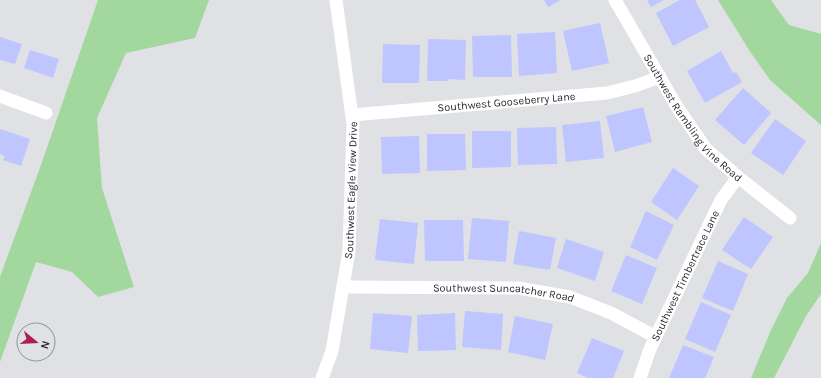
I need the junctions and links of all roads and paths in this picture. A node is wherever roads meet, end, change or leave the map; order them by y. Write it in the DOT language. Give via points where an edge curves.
graph roads {
  1 [pos="336,0"];
  2 [pos="615,0"];
  3 [pos="660,77"];
  4 [pos="0,96"];
  5 [pos="46,113"];
  6 [pos="352,115"];
  7 [pos="738,177"];
  8 [pos="790,218"];
  9 [pos="343,287"];
  10 [pos="656,337"];
  11 [pos="322,378"];
  12 [pos="640,378"];
  1 -- 6 [label="street, Southwest Eagle View Drive"];
  2 -- 3 [label="street, Southwest Rambling Vine Road"];
  3 -- 6 [label="street, Southwest Gooseberry Lane" via="607,93"];
  3 -- 7 [label="street, Southwest Rambling Vine Road" via="706,149"];
  4 -- 5 [label="street"];
  6 -- 9 [label="street, Southwest Eagle View Drive" via="349,251"];
  7 -- 8 [label="street, Southwest Rambling Vine Road"];
  7 -- 10 [label="street, Southwest Timbertrace Lane" via="721,200"];
  9 -- 10 [label="street, Southwest Suncatcher Road" via="518,288 570,296 611,313"];
  9 -- 11 [label="street, Southwest Eagle View Drive" via="332,351"];
  10 -- 12 [label="street, Southwest Timbertrace Lane"];
}
